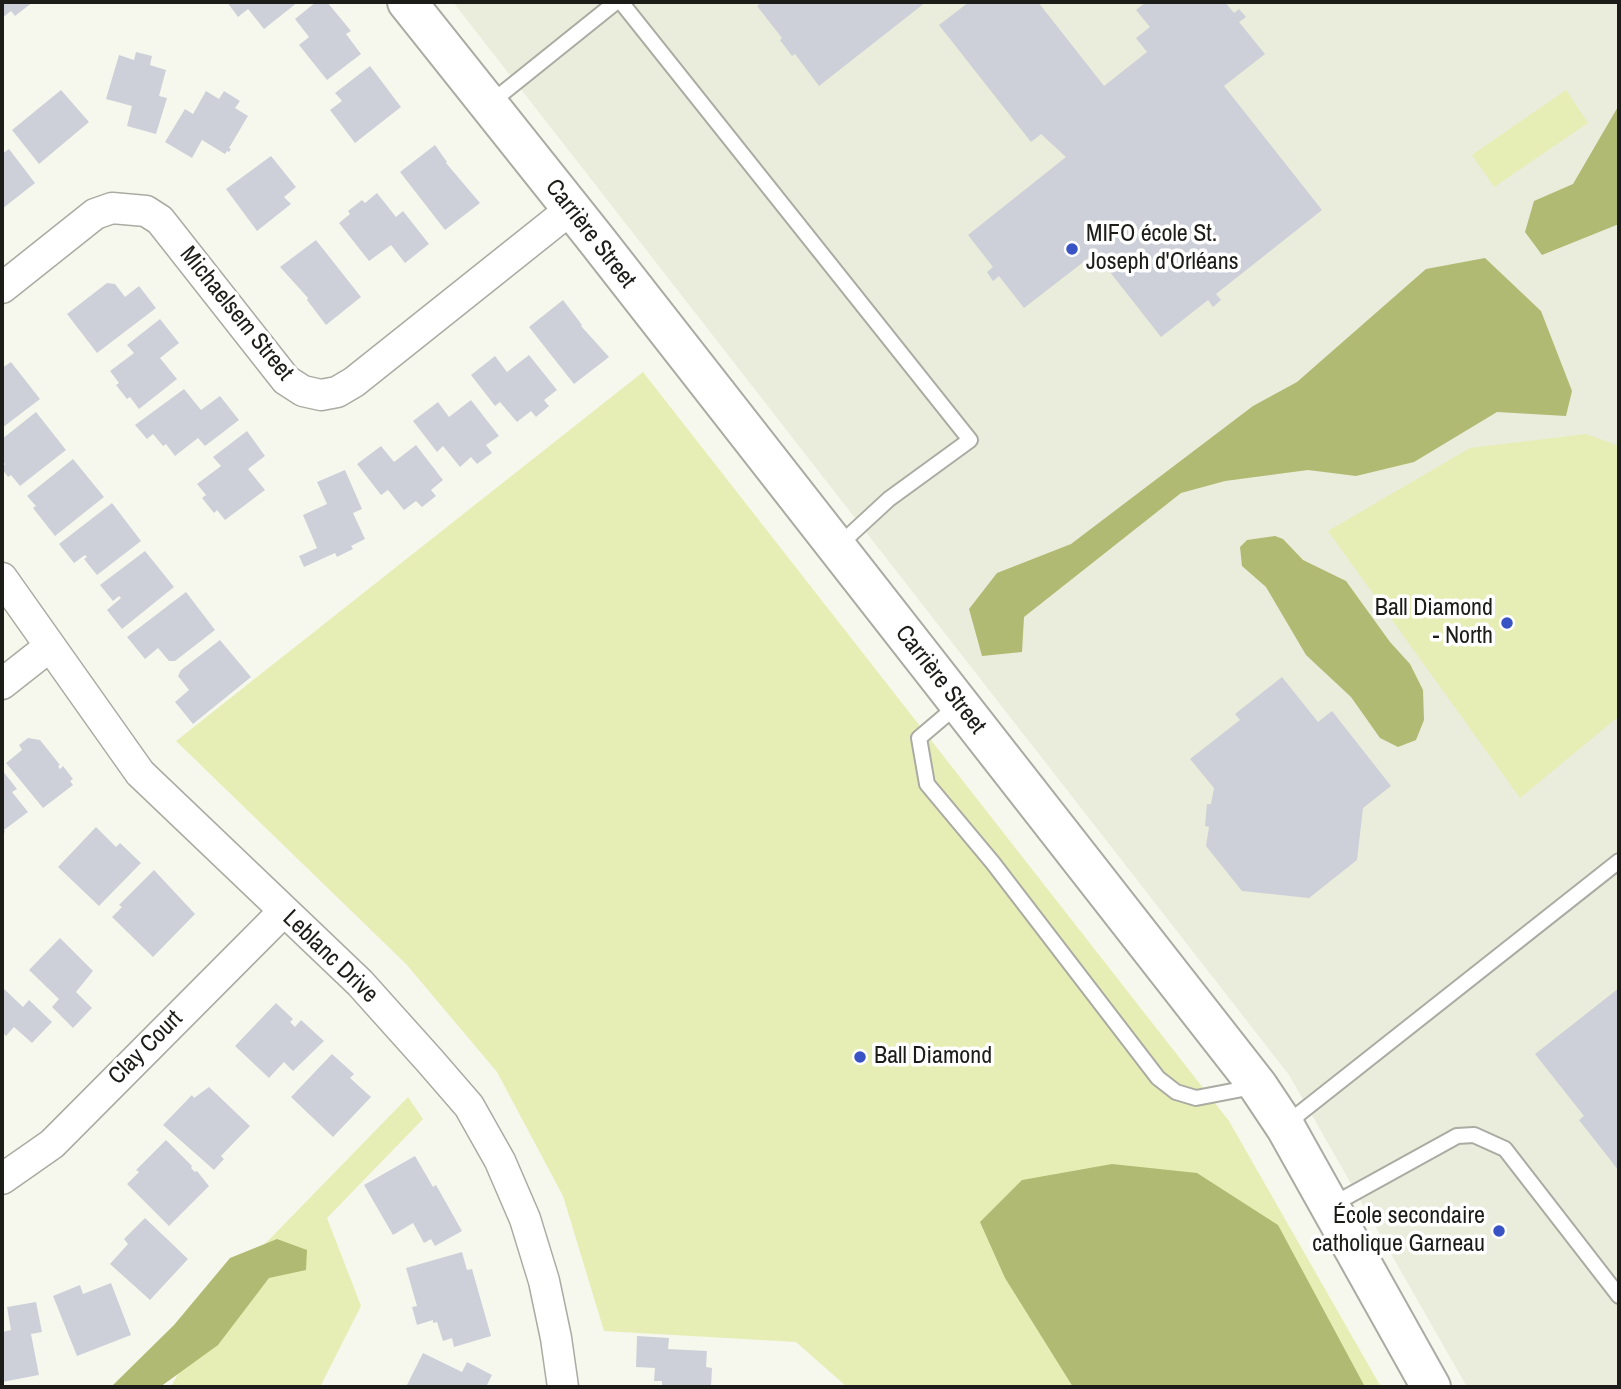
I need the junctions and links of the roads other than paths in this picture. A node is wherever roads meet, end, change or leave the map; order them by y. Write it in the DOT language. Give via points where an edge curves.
graph roads {
  1 [pos="407,2"];
  2 [pos="618,2"];
  3 [pos="487,105"];
  4 [pos="571,209"];
  5 [pos="2,288"];
  6 [pos="836,548"];
  7 [pos="2,578"];
  8 [pos="49,647"];
  9 [pos="2,684"];
  10 [pos="960,703"];
  11 [pos="1619,861"];
  12 [pos="284,911"];
  13 [pos="1258,1086"];
  14 [pos="1286,1128"];
  15 [pos="2,1179"];
  16 [pos="1330,1206"];
  17 [pos="1619,1296"];
  18 [pos="563,1387"];
  19 [pos="1430,1387"];
  1 -- 3 [label="street, Carrière Street"];
  2 -- 3 [label="lane"];
  2 -- 6 [label="lane" via="970,440 889,499"];
  3 -- 4 [label="street, Carrière Street"];
  4 -- 5 [label="street, Michaelsem Street" via="354,382 321,395 286,380 160,220 146,211 112,208 95,214"];
  4 -- 6 [label="street, Carrière Street"];
  6 -- 10 [label="street, Carrière Street"];
  7 -- 8 [label="street, Leblanc Drive"];
  8 -- 9 [label="street"];
  8 -- 12 [label="street, Leblanc Drive" via="140,773"];
  10 -- 13 [label="street, Carrière Street"];
  10 -- 13 [label="lane" via="919,738 927,784 1158,1079 1196,1098"];
  11 -- 14 [label="lane"];
  12 -- 15 [label="street, Clay Court" via="52,1144"];
  12 -- 18 [label="street, Leblanc Drive" via="360,983 430,1060 485,1133 510,1184 544,1281"];
  13 -- 14 [label="street, Carrière Street"];
  14 -- 16 [label="street, Carrière Street"];
  16 -- 17 [label="lane" via="1457,1136 1474,1135 1505,1149"];
  16 -- 19 [label="street, Carrière Street"];
}
